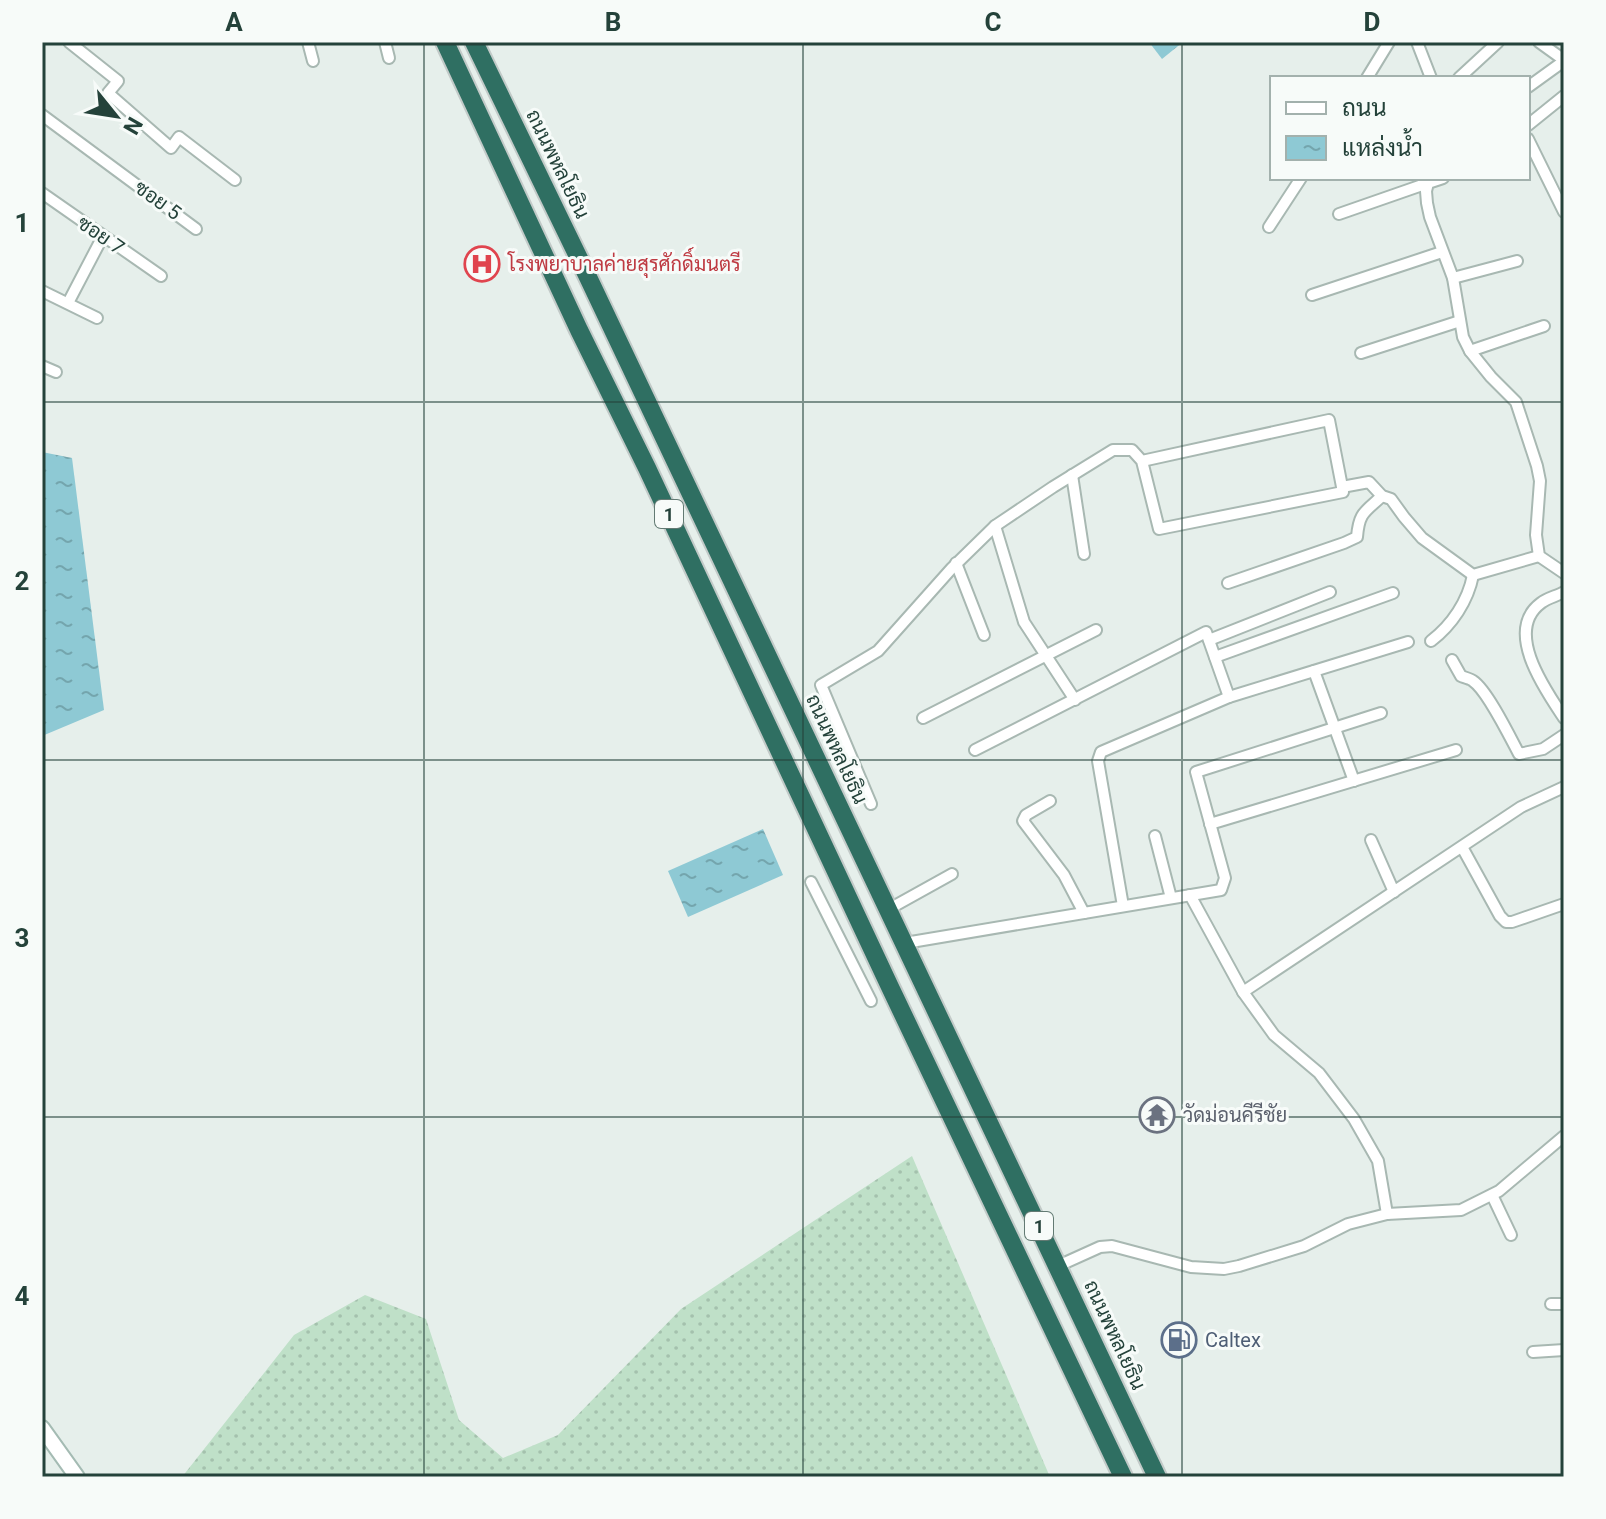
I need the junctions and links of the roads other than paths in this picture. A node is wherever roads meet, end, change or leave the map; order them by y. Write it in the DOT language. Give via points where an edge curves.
graph roads {
  1 [pos="69,42"];
  2 [pos="308,42"];
  3 [pos="385,42"];
  4 [pos="443,42"];
  5 [pos="474,42"];
  6 [pos="1389,42"];
  7 [pos="1417,42"];
  8 [pos="1498,42"];
  9 [pos="1539,42"];
  10 [pos="389,58"];
  11 [pos="1564,60"];
  12 [pos="313,61"];
  13 [pos="1368,76"];
  14 [pos="1430,76"];
  15 [pos="1461,76"];
  16 [pos="1530,86"];
  17 [pos="1564,96"];
  18 [pos="42,115"];
  19 [pos="1530,123"];
  20 [pos="1530,143"];
  21 [pos="235,180"];
  22 [pos="1300,180"];
  23 [pos="1429,180"];
  24 [pos="42,193"];
  25 [pos="1564,212"];
  26 [pos="1339,214"];
  27 [pos="1269,227"];
  28 [pos="196,229"];
  29 [pos="103,236"];
  30 [pos="1442,252"];
  31 [pos="1517,261"];
  32 [pos="161,276"];
  33 [pos="1453,278"];
  34 [pos="42,291"];
  35 [pos="1312,295"];
  36 [pos="68,303"];
  37 [pos="97,318"];
  38 [pos="1460,321"];
  39 [pos="1544,326"];
  40 [pos="1470,351"];
  41 [pos="1361,353"];
  42 [pos="42,366"];
  43 [pos="56,372"];
  44 [pos="1142,461"];
  45 [pos="1072,475"];
  46 [pos="1342,487"];
  47 [pos="1382,496"];
  48 [pos="995,526"];
  49 [pos="1084,554"];
  50 [pos="1539,556"];
  51 [pos="956,563"];
  52 [pos="1564,573"];
  53 [pos="1473,575"];
  54 [pos="1228,583"];
  55 [pos="1330,592"];
  56 [pos="1564,592"];
  57 [pos="1393,593"];
  58 [pos="1096,630"];
  59 [pos="984,635"];
  60 [pos="1209,640"];
  61 [pos="1431,641"];
  62 [pos="1408,642"];
  63 [pos="1045,656"];
  64 [pos="1215,657"];
  65 [pos="1452,660"];
  66 [pos="1314,671"];
  67 [pos="1229,697"];
  68 [pos="1075,700"];
  69 [pos="1381,713"];
  70 [pos="923,718"];
  71 [pos="1564,718"];
  72 [pos="1334,728"];
  73 [pos="1564,735"];
  74 [pos="975,750"];
  75 [pos="1456,750"];
  76 [pos="1354,781"];
  77 [pos="1564,787"];
  78 [pos="1050,801"];
  79 [pos="871,804"];
  80 [pos="1210,824"];
  81 [pos="1155,836"];
  82 [pos="1371,840"];
  83 [pos="1462,847"];
  84 [pos="952,874"];
  85 [pos="811,882"];
  86 [pos="1394,892"];
  87 [pos="1190,895"];
  88 [pos="1171,898"];
  89 [pos="1564,904"];
  90 [pos="1123,906"];
  91 [pos="889,909"];
  92 [pos="1084,913"];
  93 [pos="905,943"];
  94 [pos="920,975"];
  95 [pos="890,987"];
  96 [pos="1243,992"];
  97 [pos="871,1001"];
  98 [pos="1564,1136"];
  99 [pos="1492,1195"];
  100 [pos="1387,1214"];
  101 [pos="1511,1235"];
  102 [pos="1058,1266"];
  103 [pos="1551,1304"];
  104 [pos="1564,1304"];
  105 [pos="1564,1350"];
  106 [pos="1533,1352"];
  107 [pos="42,1428"];
  108 [pos="77,1477"];
  109 [pos="1123,1477"];
  110 [pos="1157,1477"];
  1 -- 21 [label="street" via="118,81 108,93 171,148 179,137"];
  2 -- 12 [label="street"];
  3 -- 10 [label="street"];
  4 -- 95 [label="highway, 1"];
  5 -- 91 [label="highway, ถนนพหลโยธิน / 1"];
  6 -- 13 [label="street"];
  7 -- 14 [label="street"];
  8 -- 15 [label="street"];
  9 -- 11 [label="street"];
  11 -- 16 [label="street"];
  17 -- 19 [label="street"];
  18 -- 28 [label="street, ซอย 5"];
  20 -- 25 [label="street"];
  22 -- 27 [label="street"];
  23 -- 26 [label="street"];
  23 -- 30 [label="street" via="1427,203"];
  24 -- 29 [label="street, ซอย 7"];
  29 -- 32 [label="street, ซอย 7"];
  29 -- 36 [label="street"];
  30 -- 33 [label="street"];
  30 -- 35 [label="street"];
  31 -- 33 [label="street"];
  33 -- 38 [label="street"];
  34 -- 36 [label="street"];
  36 -- 37 [label="street"];
  38 -- 40 [label="street"];
  38 -- 41 [label="street"];
  39 -- 40 [label="street"];
  40 -- 50 [label="street" via="1519,408 1540,481"];
  42 -- 43 [label="street"];
  44 -- 45 [label="street" via="1132,450 1113,450"];
  44 -- 46 [label="street" via="1329,420"];
  44 -- 46 [label="street" via="1159,529 1343,492"];
  45 -- 48 [label="street"];
  45 -- 49 [label="street"];
  46 -- 47 [label="street" via="1369,482"];
  47 -- 53 [label="street" via="1391,499 1422,538"];
  47 -- 54 [label="street" via="1361,515 1357,537"];
  48 -- 51 [label="street"];
  48 -- 63 [label="street" via="1024,622"];
  50 -- 52 [label="street"];
  50 -- 53 [label="street"];
  51 -- 59 [label="street"];
  51 -- 79 [label="street" via="878,651 821,685"];
  53 -- 61 [label="street" via="1467,597 1446,629"];
  55 -- 60 [label="street"];
  56 -- 71 [label="street" via="1542,602 1525,632 1527,651"];
  57 -- 64 [label="street"];
  58 -- 63 [label="street"];
  60 -- 64 [label="street"];
  60 -- 68 [label="street" via="1206,632"];
  62 -- 66 [label="street"];
  63 -- 68 [label="street"];
  63 -- 70 [label="street"];
  64 -- 67 [label="street"];
  65 -- 73 [label="street" via="1461,676 1480,689 1519,754 1543,749"];
  66 -- 67 [label="street"];
  66 -- 72 [label="street"];
  67 -- 90 [label="street" via="1100,754"];
  68 -- 74 [label="street"];
  69 -- 72 [label="street"];
  72 -- 76 [label="street"];
  72 -- 80 [label="street" via="1196,772"];
  75 -- 76 [label="street"];
  76 -- 80 [label="street"];
  77 -- 83 [label="street" via="1521,807"];
  78 -- 92 [label="street" via="1023,821 1064,875"];
  80 -- 87 [label="street" via="1225,878 1221,890"];
  81 -- 88 [label="street"];
  82 -- 86 [label="street"];
  83 -- 86 [label="street"];
  83 -- 89 [label="street" via="1506,922"];
  84 -- 91 [label="street"];
  85 -- 97 [label="street"];
  86 -- 96 [label="street"];
  87 -- 88 [label="street"];
  87 -- 96 [label="street"];
  88 -- 90 [label="street"];
  90 -- 92 [label="street"];
  91 -- 93 [label="highway, ถนนพหลโยธิน / 1"];
  92 -- 93 [label="street"];
  93 -- 94 [label="highway, ถนนพหลโยธิน / 1"];
  94 -- 95 [label="highway"];
  94 -- 102 [label="highway, ถนนพหลโยธิน / 1"];
  95 -- 109 [label="highway, 1"];
  96 -- 100 [label="street" via="1274,1035 1319,1073 1354,1119 1378,1161"];
  98 -- 99 [label="street"];
  99 -- 100 [label="street" via="1461,1210"];
  99 -- 101 [label="street"];
  100 -- 102 [label="street" via="1348,1224 1293,1250 1224,1269 1191,1267 1112,1246"];
  102 -- 110 [label="highway, ถนนพหลโยธิน / 1"];
  103 -- 104 [label="street"];
  105 -- 106 [label="street"];
  107 -- 108 [label="street"];
}
